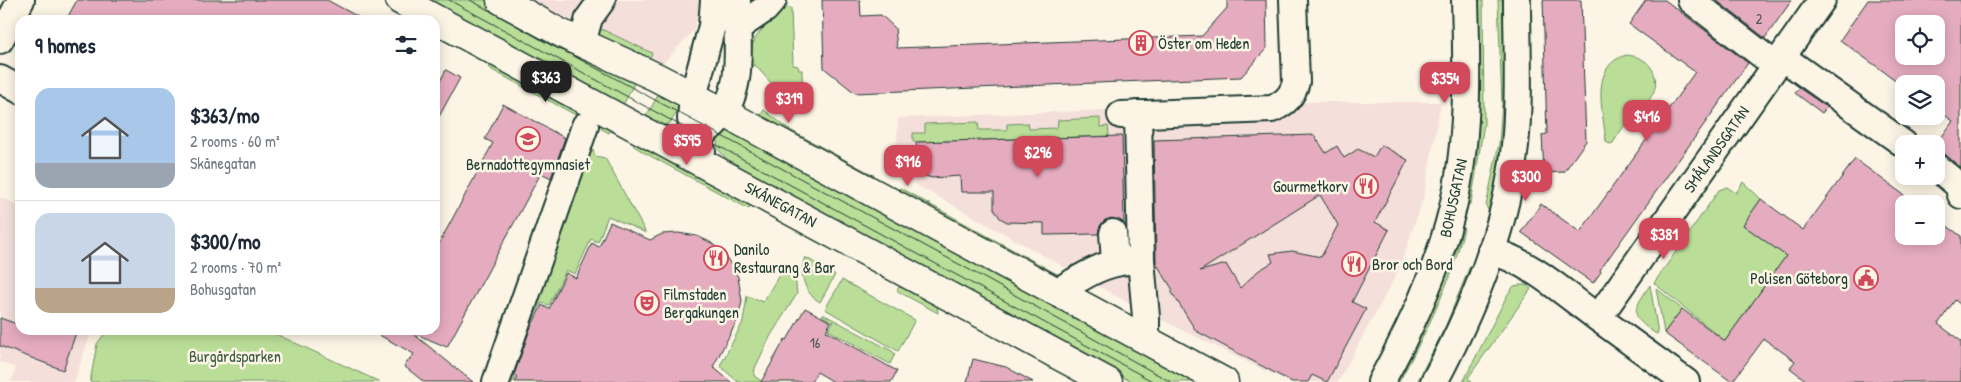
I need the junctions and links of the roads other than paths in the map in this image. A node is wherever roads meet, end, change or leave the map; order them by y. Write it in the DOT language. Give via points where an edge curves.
graph roads {
  1 [pos="21,0"];
  2 [pos="400,0"];
  3 [pos="501,0"];
  4 [pos="602,0"];
  5 [pos="714,0"];
  6 [pos="737,0"];
  7 [pos="773,0"];
  8 [pos="1293,0"];
  9 [pos="1465,0"];
  10 [pos="1517,0"];
  11 [pos="1691,0"];
  12 [pos="1822,0"];
  13 [pos="428,15"];
  14 [pos="440,22"];
  15 [pos="737,28"];
  16 [pos="0,40"];
  17 [pos="582,43"];
  18 [pos="1780,59"];
  19 [pos="0,79"];
  20 [pos="15,87"];
  21 [pos="693,97"];
  22 [pos="725,113"];
  23 [pos="585,126"];
  24 [pos="1895,138"];
  25 [pos="658,139"];
  26 [pos="694,140"];
  27 [pos="713,169"];
  28 [pos="1945,174"];
  29 [pos="1961,195"];
  30 [pos="1113,233"];
  31 [pos="1491,251"];
  32 [pos="1141,260"];
  33 [pos="1115,262"];
  34 [pos="1056,292"];
  35 [pos="1598,318"];
  36 [pos="1146,340"];
  37 [pos="496,382"];
  38 [pos="1108,382"];
  39 [pos="1224,382"];
  40 [pos="1381,382"];
  41 [pos="1434,382"];
  42 [pos="1686,382"];
  1 -- 16 [label="street"];
  2 -- 13 [label="main road, SKÅNEGATAN"];
  3 -- 17 [label="main road"];
  4 -- 17 [label="street" via="589,18"];
  5 -- 21 [label="street" via="712,26"];
  6 -- 15 [label="street"];
  7 -- 15 [label="street"];
  8 -- 32 [label="street" via="1296,82 1286,103 1272,109 1130,115"];
  9 -- 40 [label="street, BOHUSGATAN" via="1466,118 1453,209 1417,313"];
  10 -- 31 [label="street" via="1515,148"];
  11 -- 18 [label="street"];
  12 -- 18 [label="street, SMÅLANDSGATAN"];
  14 -- 25 [label="main road, SKÅNEGATAN"];
  15 -- 22 [label="street" via="736,85"];
  17 -- 21 [label="main road"];
  18 -- 24 [label="street"];
  18 -- 35 [label="street, SMÅLANDSGATAN"];
  19 -- 20 [label="street"];
  21 -- 22 [label="main road"];
  21 -- 26 [label="street" via="691,119"];
  22 -- 26 [label="street"];
  22 -- 34 [label="main road"];
  23 -- 37 [label="street"];
  25 -- 26 [label="street"];
  25 -- 27 [label="main road, SKÅNEGATAN"];
  26 -- 27 [label="street"];
  27 -- 38 [label="main road, SKÅNEGATAN"];
  28 -- 29 [label="street" via="1958,185"];
  30 -- 33 [label="street"];
  31 -- 35 [label="street" via="1524,265"];
  31 -- 41 [label="street" via="1466,317"];
  32 -- 33 [label="street"];
  32 -- 36 [label="street"];
  33 -- 34 [label="street"];
  34 -- 36 [label="main road"];
  35 -- 42 [label="street"];
  36 -- 39 [label="main road"];
}
